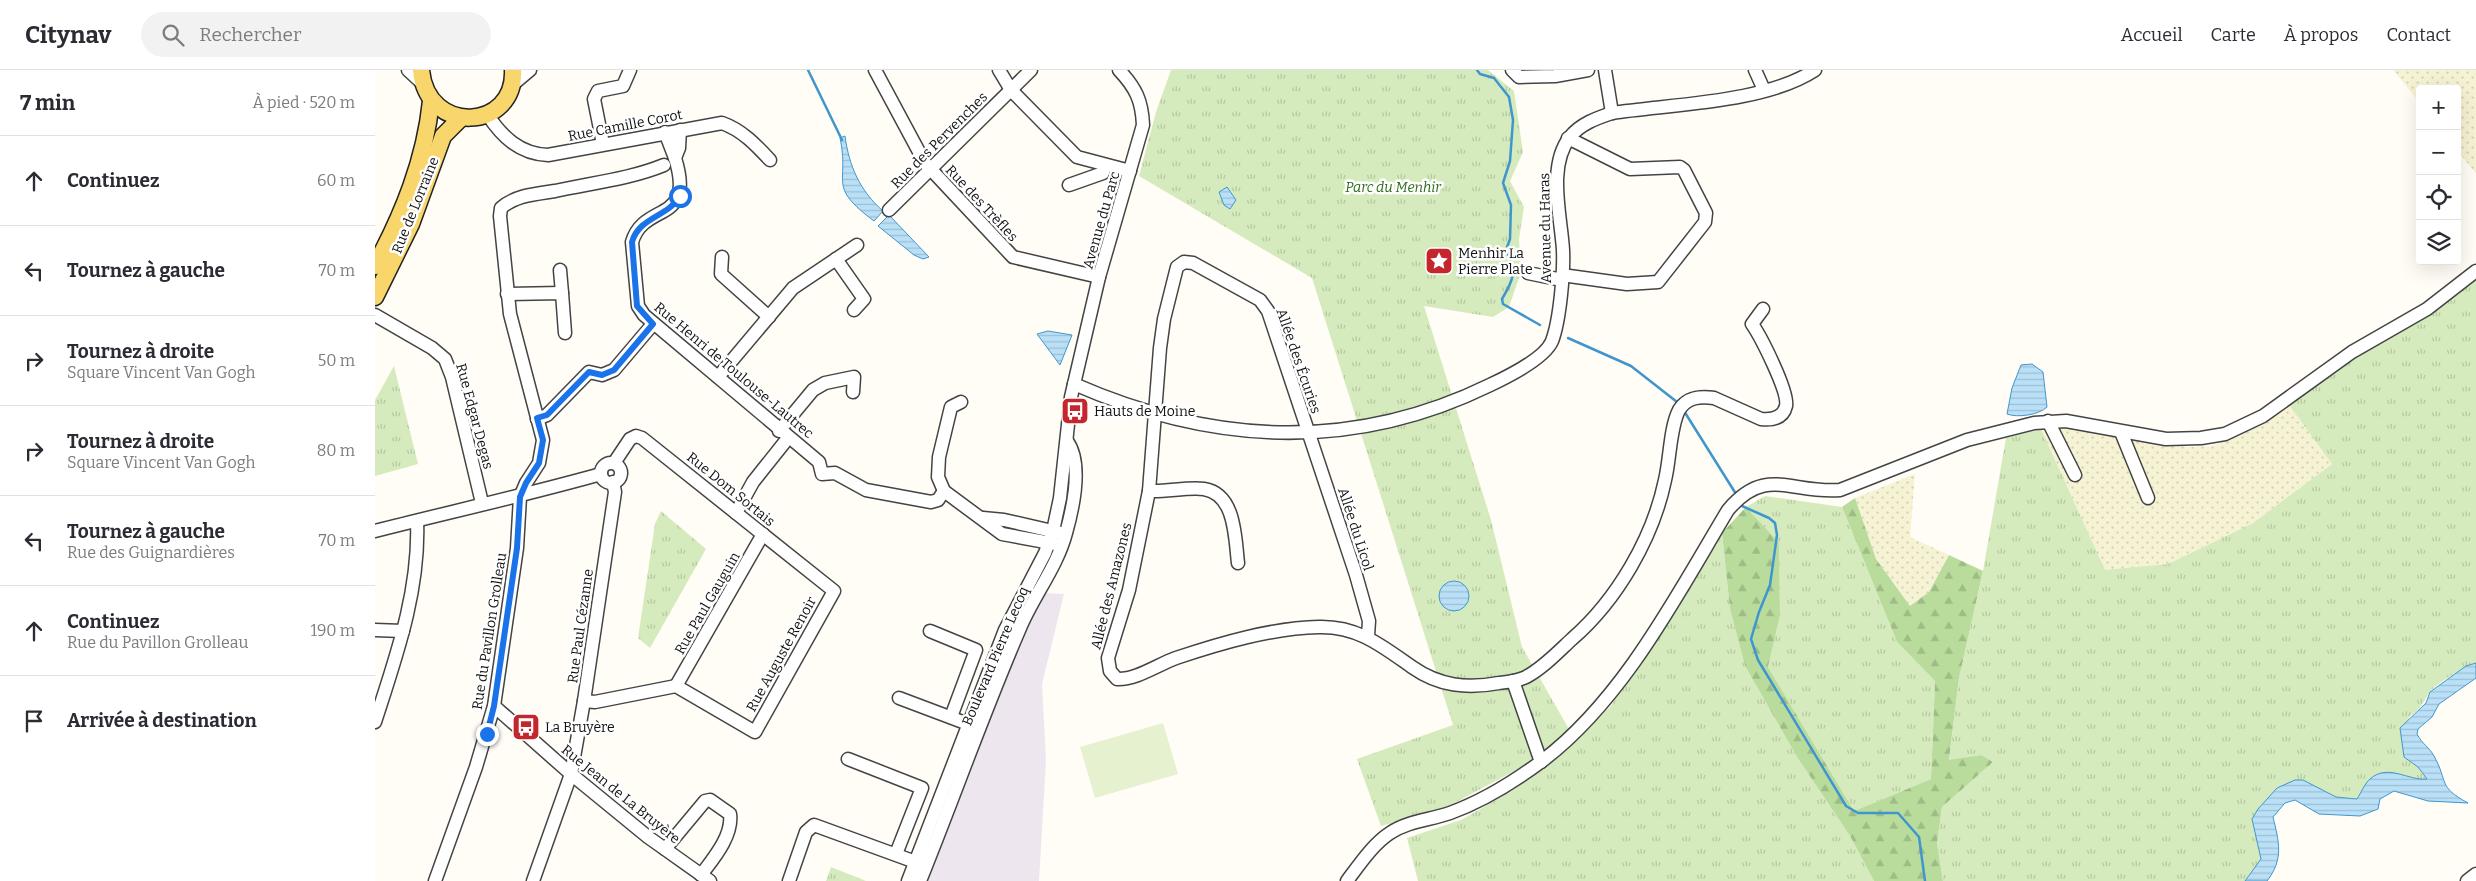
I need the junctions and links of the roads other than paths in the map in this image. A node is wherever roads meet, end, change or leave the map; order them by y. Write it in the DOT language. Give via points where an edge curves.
graph roads {
  1 [pos="408,70"];
  2 [pos="513,70"];
  3 [pos="530,70"];
  4 [pos="630,70"];
  5 [pos="875,70"];
  6 [pos="999,70"];
  7 [pos="1031,70"];
  8 [pos="1119,70"];
  9 [pos="1512,70"];
  10 [pos="1588,70"];
  11 [pos="1605,70"];
  12 [pos="1755,70"];
  13 [pos="1815,70"];
  14 [pos="422,76"];
  15 [pos="511,86"];
  16 [pos="1011,90"];
  17 [pos="1764,90"];
  18 [pos="431,101"];
  19 [pos="1612,112"];
  20 [pos="487,114"];
  21 [pos="461,118"];
  22 [pos="679,130"];
  23 [pos="665,132"];
  24 [pos="1568,138"];
  25 [pos="603,144"];
  26 [pos="770,160"];
  27 [pos="669,162"];
  28 [pos="1105,165"];
  29 [pos="931,170"];
  30 [pos="1130,171"];
  31 [pos="1069,185"];
  32 [pos="889,210"];
  33 [pos="395,228"];
  34 [pos="857,245"];
  35 [pos="722,257"];
  36 [pos="836,259"];
  37 [pos="375,266"];
  38 [pos="560,270"];
  39 [pos="2476,271"];
  40 [pos="1528,273"];
  41 [pos="375,275"];
  42 [pos="1099,277"];
  43 [pos="1562,278"];
  44 [pos="507,294"];
  45 [pos="562,294"];
  46 [pos="375,297"];
  47 [pos="1763,309"];
  48 [pos="854,310"];
  49 [pos="375,315"];
  50 [pos="769,317"];
  51 [pos="653,324"];
  52 [pos="565,333"];
  53 [pos="719,377"];
  54 [pos="1074,384"];
  55 [pos="853,392"];
  56 [pos="961,402"];
  57 [pos="1155,413"];
  58 [pos="537,418"];
  59 [pos="2049,421"];
  60 [pos="2121,432"];
  61 [pos="1307,433"];
  62 [pos="784,435"];
  63 [pos="1067,441"];
  64 [pos="614,463"];
  65 [pos="601,474"];
  66 [pos="2075,475"];
  67 [pos="613,482"];
  68 [pos="944,491"];
  69 [pos="1149,491"];
  70 [pos="520,497"];
  71 [pos="2148,498"];
  72 [pos="482,504"];
  73 [pos="736,513"];
  74 [pos="417,521"];
  75 [pos="375,531"];
  76 [pos="763,534"];
  77 [pos="1051,537"];
  78 [pos="1064,540"];
  79 [pos="1238,562"];
  80 [pos="834,591"];
  81 [pos="375,630"];
  82 [pos="403,631"];
  83 [pos="930,631"];
  84 [pos="1368,636"];
  85 [pos="1513,681"];
  86 [pos="676,686"];
  87 [pos="899,698"];
  88 [pos="584,701"];
  89 [pos="494,706"];
  90 [pos="951,717"];
  91 [pos="375,722"];
  92 [pos="974,727"];
  93 [pos="848,759"];
  94 [pos="1541,762"];
  95 [pos="571,774"];
  96 [pos="665,849"];
  97 [pos="896,854"];
  98 [pos="921,864"];
  99 [pos="2476,874"];
  100 [pos="705,878"];
  101 [pos="435,881"];
  102 [pos="533,881"];
  103 [pos="789,881"];
  104 [pos="907,881"];
  105 [pos="920,881"];
  106 [pos="1347,881"];
  107 [pos="2467,881"];
  1 -- 14 [label="street"];
  2 -- 15 [label="main road"];
  3 -- 15 [label="street"];
  4 -- 25 [label="street" via="623,86 598,92 594,99"];
  5 -- 29 [label="street, Rue des Trèfles"];
  6 -- 16 [label="street"];
  7 -- 16 [label="street, Rue des Pervenches"];
  8 -- 30 [label="street, Avenue du Parc" via="1131,83 1142,106 1143,125"];
  9 -- 10 [label="street" via="1519,77 1555,76"];
  11 -- 19 [label="street"];
  12 -- 17 [label="street"];
  13 -- 17 [label="street" via="1801,79"];
  14 -- 18 [label="main road"];
  15 -- 20 [label="main road" via="500,105"];
  16 -- 28 [label="street" via="1077,158"];
  16 -- 29 [label="street, Rue des Pervenches"];
  17 -- 19 [label="street" via="1700,103"];
  18 -- 21 [label="main road" via="445,112"];
  18 -- 33 [label="main road, Rue de Lorraine" via="420,160"];
  19 -- 24 [label="street" via="1582,126"];
  20 -- 21 [label="main road"];
  20 -- 25 [label="street, Rue Camille Corot" via="505,137 528,152 548,155"];
  21 -- 46 [label="main road, Rue de Lorraine" via="443,136 411,224"];
  22 -- 23 [label="street, Rue Camille Corot"];
  22 -- 26 [label="street, Rue Camille Corot" via="722,123 755,143"];
  22 -- 27 [label="street, Rue Henri de Toulouse-Lautrec" via="679,148"];
  23 -- 25 [label="street, Rue Camille Corot"];
  23 -- 27 [label="street, Rue Henri de Toulouse-Lautrec"];
  24 -- 43 [label="street, Avenue du Haras" via="1560,158 1558,178"];
  24 -- 43 [label="street" via="1630,169 1680,167 1706,213 1705,222 1658,282 1627,284"];
  27 -- 44 [label="street" via="651,170 509,201 501,208 500,216"];
  27 -- 51 [label="street, Rue Henri de Toulouse-Lautrec" via="679,171 680,196 667,210 641,225 632,242 637,306"];
  28 -- 30 [label="street"];
  28 -- 31 [label="street" via="1103,173"];
  29 -- 32 [label="street, Rue des Pervenches"];
  29 -- 42 [label="street, Rue des Trèfles" via="1013,257"];
  30 -- 42 [label="street, Avenue du Parc"];
  33 -- 37 [label="main road, Rue de Lorraine"];
  33 -- 41 [label="street" via="393,240"];
  34 -- 36 [label="street"];
  35 -- 50 [label="street" via="721,274"];
  36 -- 48 [label="street" via="864,299"];
  36 -- 50 [label="street" via="793,288"];
  38 -- 45 [label="street"];
  39 -- 60 [label="street" via="2427,309 2352,352 2273,409 2239,428 2213,436 2167,439"];
  40 -- 43 [label="street"];
  42 -- 54 [label="street, Avenue du Parc"];
  43 -- 61 [label="street, Avenue du Haras" via="1552,341 1536,358 1512,373 1439,408 1351,429"];
  44 -- 45 [label="street"];
  44 -- 58 [label="street"];
  45 -- 52 [label="street"];
  47 -- 85 [label="street" via="1752,324 1762,338 1784,392 1786,407 1782,413 1778,418 1761,419 1706,396 1695,397 1683,404 1675,420 1660,501 1648,532 1620,582 1575,637 1525,677"];
  49 -- 72 [label="street, Rue Edgar Degas" via="445,359"];
  50 -- 53 [label="street"];
  51 -- 53 [label="street, Rue Henri de Toulouse-Lautrec"];
  51 -- 58 [label="street" via="614,370 602,375 589,372 547,415"];
  53 -- 62 [label="street, Rue Henri de Toulouse-Lautrec"];
  54 -- 57 [label="street, Avenue du Haras"];
  54 -- 63 [label="street, Boulevard Pierre Lecoq"];
  55 -- 62 [label="street" via="854,377 825,383 813,390"];
  56 -- 68 [label="street" via="951,406 939,457 938,477"];
  57 -- 61 [label="street, Avenue du Haras" via="1228,429"];
  57 -- 61 [label="street, Allée des Écuries" via="1160,348 1177,267 1185,262 1193,263 1259,300 1268,311"];
  57 -- 69 [label="street, Allée des Amazones"];
  58 -- 70 [label="street" via="543,440 539,463"];
  59 -- 60 [label="street" via="2066,421"];
  59 -- 66 [label="street"];
  59 -- 94 [label="street" via="1967,440 1840,490 1819,492 1775,484 1757,486 1741,495 1728,510 1629,667 1581,726"];
  60 -- 71 [label="street"];
  61 -- 84 [label="street, Allée du Licol" via="1369,620"];
  62 -- 68 [label="street, Rue Henri de Toulouse-Lautrec" via="819,462 822,474 835,473 866,490 931,502 939,500"];
  62 -- 73 [label="street"];
  63 -- 77 [label="street, Boulevard Pierre Lecoq"];
  63 -- 78 [label="street, Boulevard Pierre Lecoq" via="1075,469 1072,511"];
  64 -- 65 [label="street" via="603,466"];
  64 -- 67 [label="street" via="620,473"];
  64 -- 73 [label="street, Rue Dom Sortais" via="630,440 636,436 642,438"];
  65 -- 67 [label="street" via="604,480"];
  65 -- 70 [label="street"];
  67 -- 88 [label="street, Rue Paul Cézanne" via="615,492"];
  68 -- 77 [label="street" via="979,518 1004,520"];
  69 -- 79 [label="street" via="1206,489 1221,498 1234,525"];
  69 -- 84 [label="street, Allée des Amazones" via="1129,590 1108,658 1110,671 1117,679 1125,680 1173,659 1219,645 1301,628 1335,627"];
  70 -- 72 [label="street"];
  70 -- 89 [label="street, Rue du Pavillon Grolleau" via="517,548"];
  72 -- 74 [label="street"];
  73 -- 76 [label="street, Rue Dom Sortais"];
  74 -- 75 [label="street"];
  74 -- 82 [label="street" via="415,565"];
  76 -- 80 [label="street, Rue Dom Sortais"];
  76 -- 86 [label="street, Rue Paul Gauguin"];
  77 -- 78 [label="street"];
  77 -- 92 [label="street, Boulevard Pierre Lecoq" via="1005,630"];
  78 -- 92 [label="street, Boulevard Pierre Lecoq"];
  80 -- 86 [label="street, Rue Auguste Renoir" via="755,732"];
  81 -- 82 [label="street"];
  82 -- 91 [label="street"];
  83 -- 90 [label="street" via="976,650"];
  84 -- 85 [label="street, Allée des Amazones" via="1413,668 1440,682 1472,687"];
  85 -- 94 [label="street"];
  86 -- 88 [label="street" via="595,702"];
  87 -- 90 [label="street"];
  88 -- 95 [label="street, Rue Paul Cézanne"];
  89 -- 95 [label="street, Rue Jean de La Bruyère"];
  89 -- 101 [label="street, Rue du Pavillon Grolleau" via="477,767"];
  90 -- 92 [label="street"];
  92 -- 98 [label="street, Boulevard Pierre Lecoq"];
  93 -- 97 [label="street" via="922,788"];
  94 -- 106 [label="street" via="1475,802 1404,825 1388,834"];
  95 -- 96 [label="street, Rue Jean de La Bruyère"];
  95 -- 102 [label="street, Rue Paul Cézanne"];
  96 -- 100 [label="street, Rue Jean de La Bruyère"];
  96 -- 100 [label="street" via="705,802 711,800 729,814 729,828"];
  97 -- 98 [label="street"];
  97 -- 103 [label="street" via="814,824 807,832"];
  98 -- 104 [label="street, Boulevard Pierre Lecoq"];
  98 -- 105 [label="street, Boulevard Pierre Lecoq"];
  99 -- 107 [label="street"];
}
